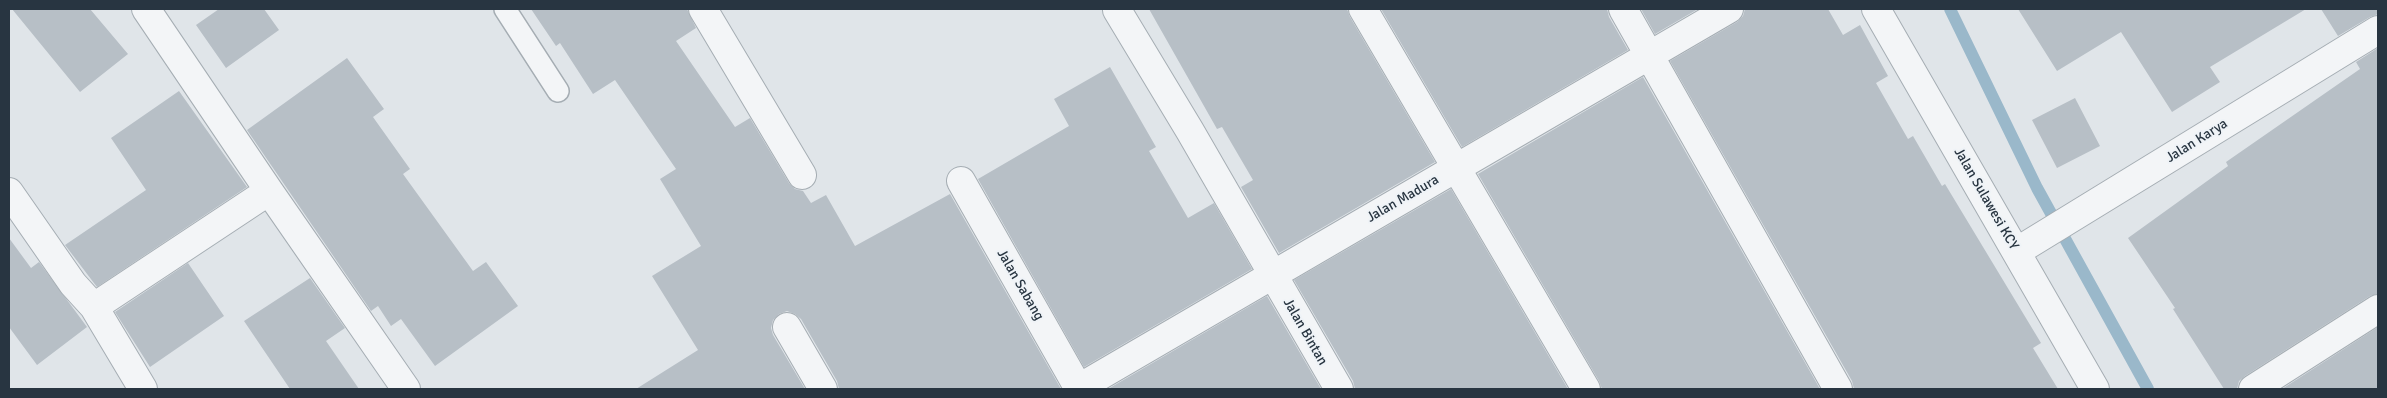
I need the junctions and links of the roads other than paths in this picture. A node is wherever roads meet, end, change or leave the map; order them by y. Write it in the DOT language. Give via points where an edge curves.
graph roads {
  1 [pos="146,9"];
  2 [pos="505,9"];
  3 [pos="703,9"];
  4 [pos="1363,9"];
  5 [pos="1623,9"];
  6 [pos="1729,9"];
  7 [pos="1876,9"];
  8 [pos="1116,10"];
  9 [pos="2378,30"];
  10 [pos="1650,54"];
  11 [pos="558,91"];
  12 [pos="1457,168"];
  13 [pos="802,175"];
  14 [pos="961,181"];
  15 [pos="269,191"];
  16 [pos="9,192"];
  17 [pos="2016,252"];
  18 [pos="1272,275"];
  19 [pos="94,307"];
  20 [pos="2378,309"];
  21 [pos="787,327"];
  22 [pos="143,389"];
  23 [pos="406,389"];
  24 [pos="823,389"];
  25 [pos="1078,389"];
  26 [pos="1339,389"];
  27 [pos="1586,389"];
  28 [pos="1838,389"];
  29 [pos="2095,389"];
  30 [pos="2253,389"];
  1 -- 15 [label="street"];
  2 -- 11 [label="lane"];
  3 -- 13 [label="street"];
  4 -- 12 [label="street"];
  5 -- 10 [label="street"];
  6 -- 10 [label="street, Jalan Madura"];
  7 -- 17 [label="street, Jalan Sulawesi KCY"];
  8 -- 18 [label="street, Jalan Bintan"];
  9 -- 17 [label="street, Jalan Karya"];
  10 -- 12 [label="street, Jalan Madura"];
  10 -- 28 [label="street"];
  12 -- 18 [label="street, Jalan Madura"];
  12 -- 27 [label="street"];
  14 -- 25 [label="street, Jalan Sabang"];
  15 -- 19 [label="street"];
  15 -- 23 [label="street"];
  16 -- 19 [label="street" via="72,284"];
  17 -- 29 [label="street, Jalan Sulawesi KCY"];
  18 -- 25 [label="street, Jalan Madura"];
  18 -- 26 [label="street, Jalan Bintan"];
  19 -- 22 [label="street"];
  20 -- 30 [label="street"];
  21 -- 24 [label="street"];
}
